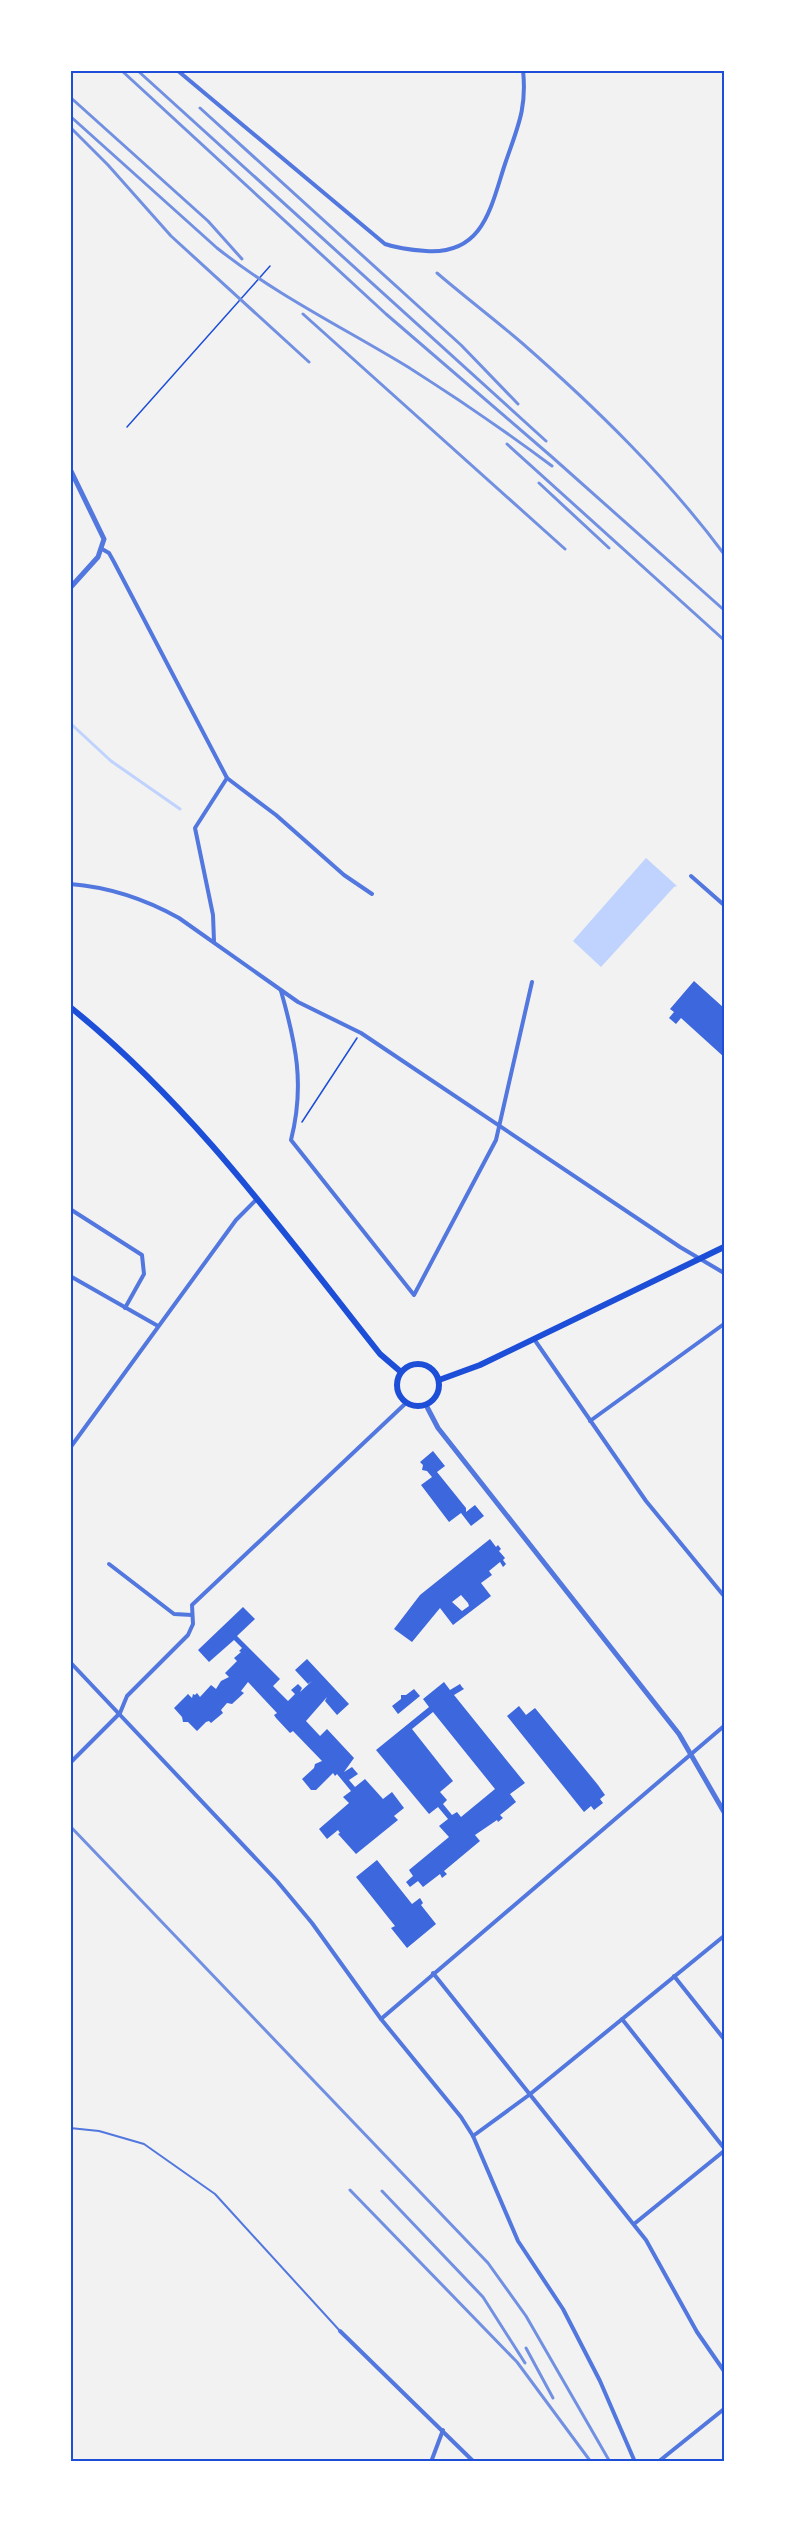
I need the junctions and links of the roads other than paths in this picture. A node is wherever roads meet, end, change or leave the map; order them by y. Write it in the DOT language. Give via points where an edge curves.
graph roads {
  1 [pos="177,70"];
  2 [pos="523,70"];
  3 [pos="70,469"];
  4 [pos="102,549"];
  5 [pos="70,588"];
  6 [pos="227,778"];
  7 [pos="691,876"];
  8 [pos="70,884"];
  9 [pos="372,894"];
  10 [pos="724,905"];
  11 [pos="214,941"];
  12 [pos="532,982"];
  13 [pos="281,990"];
  14 [pos="70,1007"];
  15 [pos="499,1125"];
  16 [pos="257,1198"];
  17 [pos="70,1209"];
  18 [pos="724,1247"];
  19 [pos="700,1259"];
  20 [pos="724,1273"];
  21 [pos="70,1276"];
  22 [pos="125,1308"];
  23 [pos="724,1324"];
  24 [pos="158,1326"];
  25 [pos="534,1338"];
  26 [pos="401,1372"];
  27 [pos="439,1380"];
  28 [pos="406,1403"];
  29 [pos="426,1405"];
  30 [pos="590,1421"];
  31 [pos="70,1448"];
  32 [pos="109,1564"];
  33 [pos="724,1596"];
  34 [pos="192,1615"];
  35 [pos="70,1662"];
  36 [pos="120,1713"];
  37 [pos="724,1726"];
  38 [pos="692,1753"];
  39 [pos="70,1763"];
  40 [pos="724,1812"];
  41 [pos="724,1936"];
  42 [pos="433,1972"];
  43 [pos="674,1976"];
  44 [pos="381,2019"];
  45 [pos="622,2019"];
  46 [pos="724,2040"];
  47 [pos="529,2095"];
  48 [pos="70,2128"];
  49 [pos="473,2136"];
  50 [pos="724,2150"];
  51 [pos="634,2224"];
  52 [pos="340,2331"];
  53 [pos="724,2371"];
  54 [pos="724,2409"];
  55 [pos="442,2430"];
  56 [pos="431,2462"];
  57 [pos="474,2462"];
  58 [pos="635,2462"];
  59 [pos="658,2462"];
  1 -- 2 [label="street" via="385,244 397,249 444,251 462,245 482,227 489,214 526,96"];
  3 -- 4 [label="street" via="99,525 104,539"];
  4 -- 5 [label="street"];
  4 -- 6 [label="street" via="114,562"];
  6 -- 9 [label="street"];
  6 -- 11 [label="street" via="195,828 213,915"];
  7 -- 10 [label="street"];
  8 -- 11 [label="street" via="108,889 158,907"];
  11 -- 13 [label="street"];
  12 -- 15 [label="street"];
  13 -- 15 [label="street" via="361,1033"];
  13 -- 15 [label="street" via="300,1086 291,1140 414,1295 496,1140"];
  14 -- 16 [label="main road" via="164,1092"];
  15 -- 19 [label="street"];
  16 -- 24 [label="street" via="236,1220"];
  16 -- 26 [label="main road" via="380,1354"];
  17 -- 22 [label="street" via="142,1255 144,1274"];
  18 -- 19 [label="main road"];
  19 -- 20 [label="street"];
  19 -- 25 [label="main road"];
  21 -- 22 [label="street"];
  22 -- 24 [label="street"];
  23 -- 30 [label="street"];
  24 -- 31 [label="street"];
  25 -- 27 [label="main road" via="460,1374"];
  25 -- 30 [label="street"];
  26 -- 27 [label="main road" via="408,1366 422,1364 435,1371"];
  26 -- 28 [label="main road" via="396,1384"];
  27 -- 29 [label="main road" via="437,1396"];
  28 -- 29 [label="main road"];
  28 -- 34 [label="street" via="192,1605"];
  29 -- 38 [label="street" via="438,1428"];
  30 -- 33 [label="street" via="646,1501"];
  32 -- 34 [label="street" via="174,1614"];
  34 -- 36 [label="street" via="188,1635 127,1696"];
  35 -- 36 [label="street"];
  36 -- 39 [label="street"];
  36 -- 44 [label="street" via="277,1881"];
  37 -- 38 [label="street"];
  38 -- 40 [label="street"];
  38 -- 42 [label="street"];
  41 -- 43 [label="street"];
  42 -- 44 [label="street"];
  42 -- 47 [label="street"];
  43 -- 45 [label="street"];
  43 -- 46 [label="street"];
  44 -- 49 [label="street"];
  45 -- 47 [label="street"];
  45 -- 50 [label="street"];
  47 -- 49 [label="street"];
  47 -- 51 [label="street"];
  48 -- 52 [label="lane" via="99,2131 144,2144 215,2194"];
  49 -- 58 [label="street" via="518,2241 562,2309 600,2381"];
  50 -- 51 [label="street"];
  51 -- 53 [label="street"];
  52 -- 55 [label="street"];
  54 -- 59 [label="street"];
  55 -- 56 [label="street"];
  55 -- 57 [label="street"];
}
